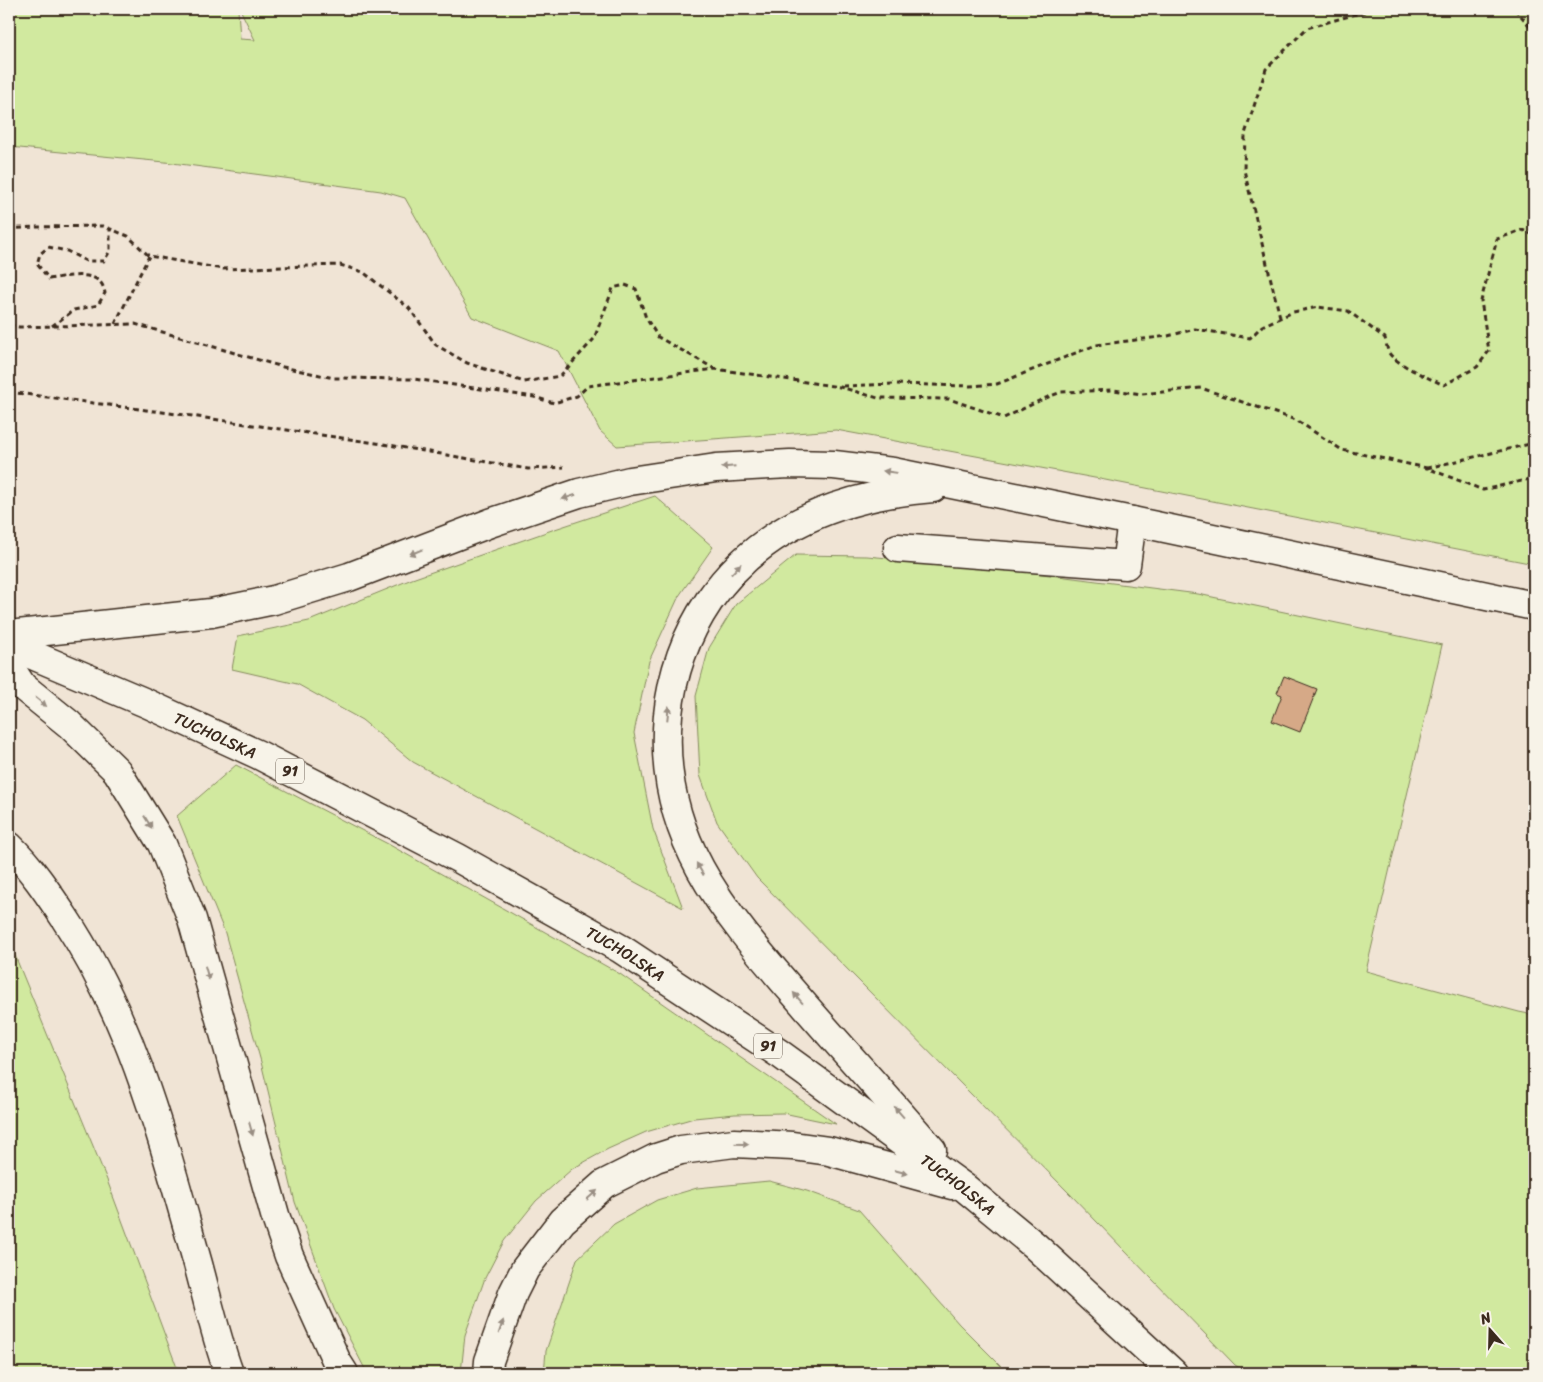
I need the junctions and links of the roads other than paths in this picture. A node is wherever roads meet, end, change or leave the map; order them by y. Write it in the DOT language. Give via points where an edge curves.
graph roads {
  1 [pos="955,486"];
  2 [pos="1132,521"];
  3 [pos="898,548"];
  4 [pos="1534,606"];
  5 [pos="9,635"];
  6 [pos="9,645"];
  7 [pos="9,666"];
  8 [pos="9,846"];
  9 [pos="965,1188"];
  10 [pos="229,1373"];
  11 [pos="344,1373"];
  12 [pos="488,1373"];
  13 [pos="1173,1373"];
  1 -- 2 [label="main road"];
  1 -- 5 [label="main road, one-way" via="893,472 825,465 752,465 673,474 579,493 490,522 349,577 274,600 211,612"];
  9 -- 1 [label="main road, one-way" via="762,956 725,909 696,863 676,815 666,732 676,671 687,642 714,594 738,566 769,540 825,510 891,493"];
  2 -- 3 [label="main road" via="1126,565"];
  2 -- 4 [label="main road"];
  6 -- 9 [label="main road, TUCHOLSKA / 91" via="146,702 259,755 562,915 621,949 780,1054"];
  7 -- 11 [label="main road, one-way" via="22,686 69,724 117,771 162,844 192,919 289,1256"];
  8 -- 10 [label="main road" via="48,894 79,940 106,989 137,1061"];
  12 -- 9 [label="main road, one-way" via="489,1361 513,1292 525,1269 562,1221 604,1184 656,1158 681,1150 734,1143 793,1146 829,1150"];
  9 -- 13 [label="main road, TUCHOLSKA / 91" via="1034,1245"];
}
